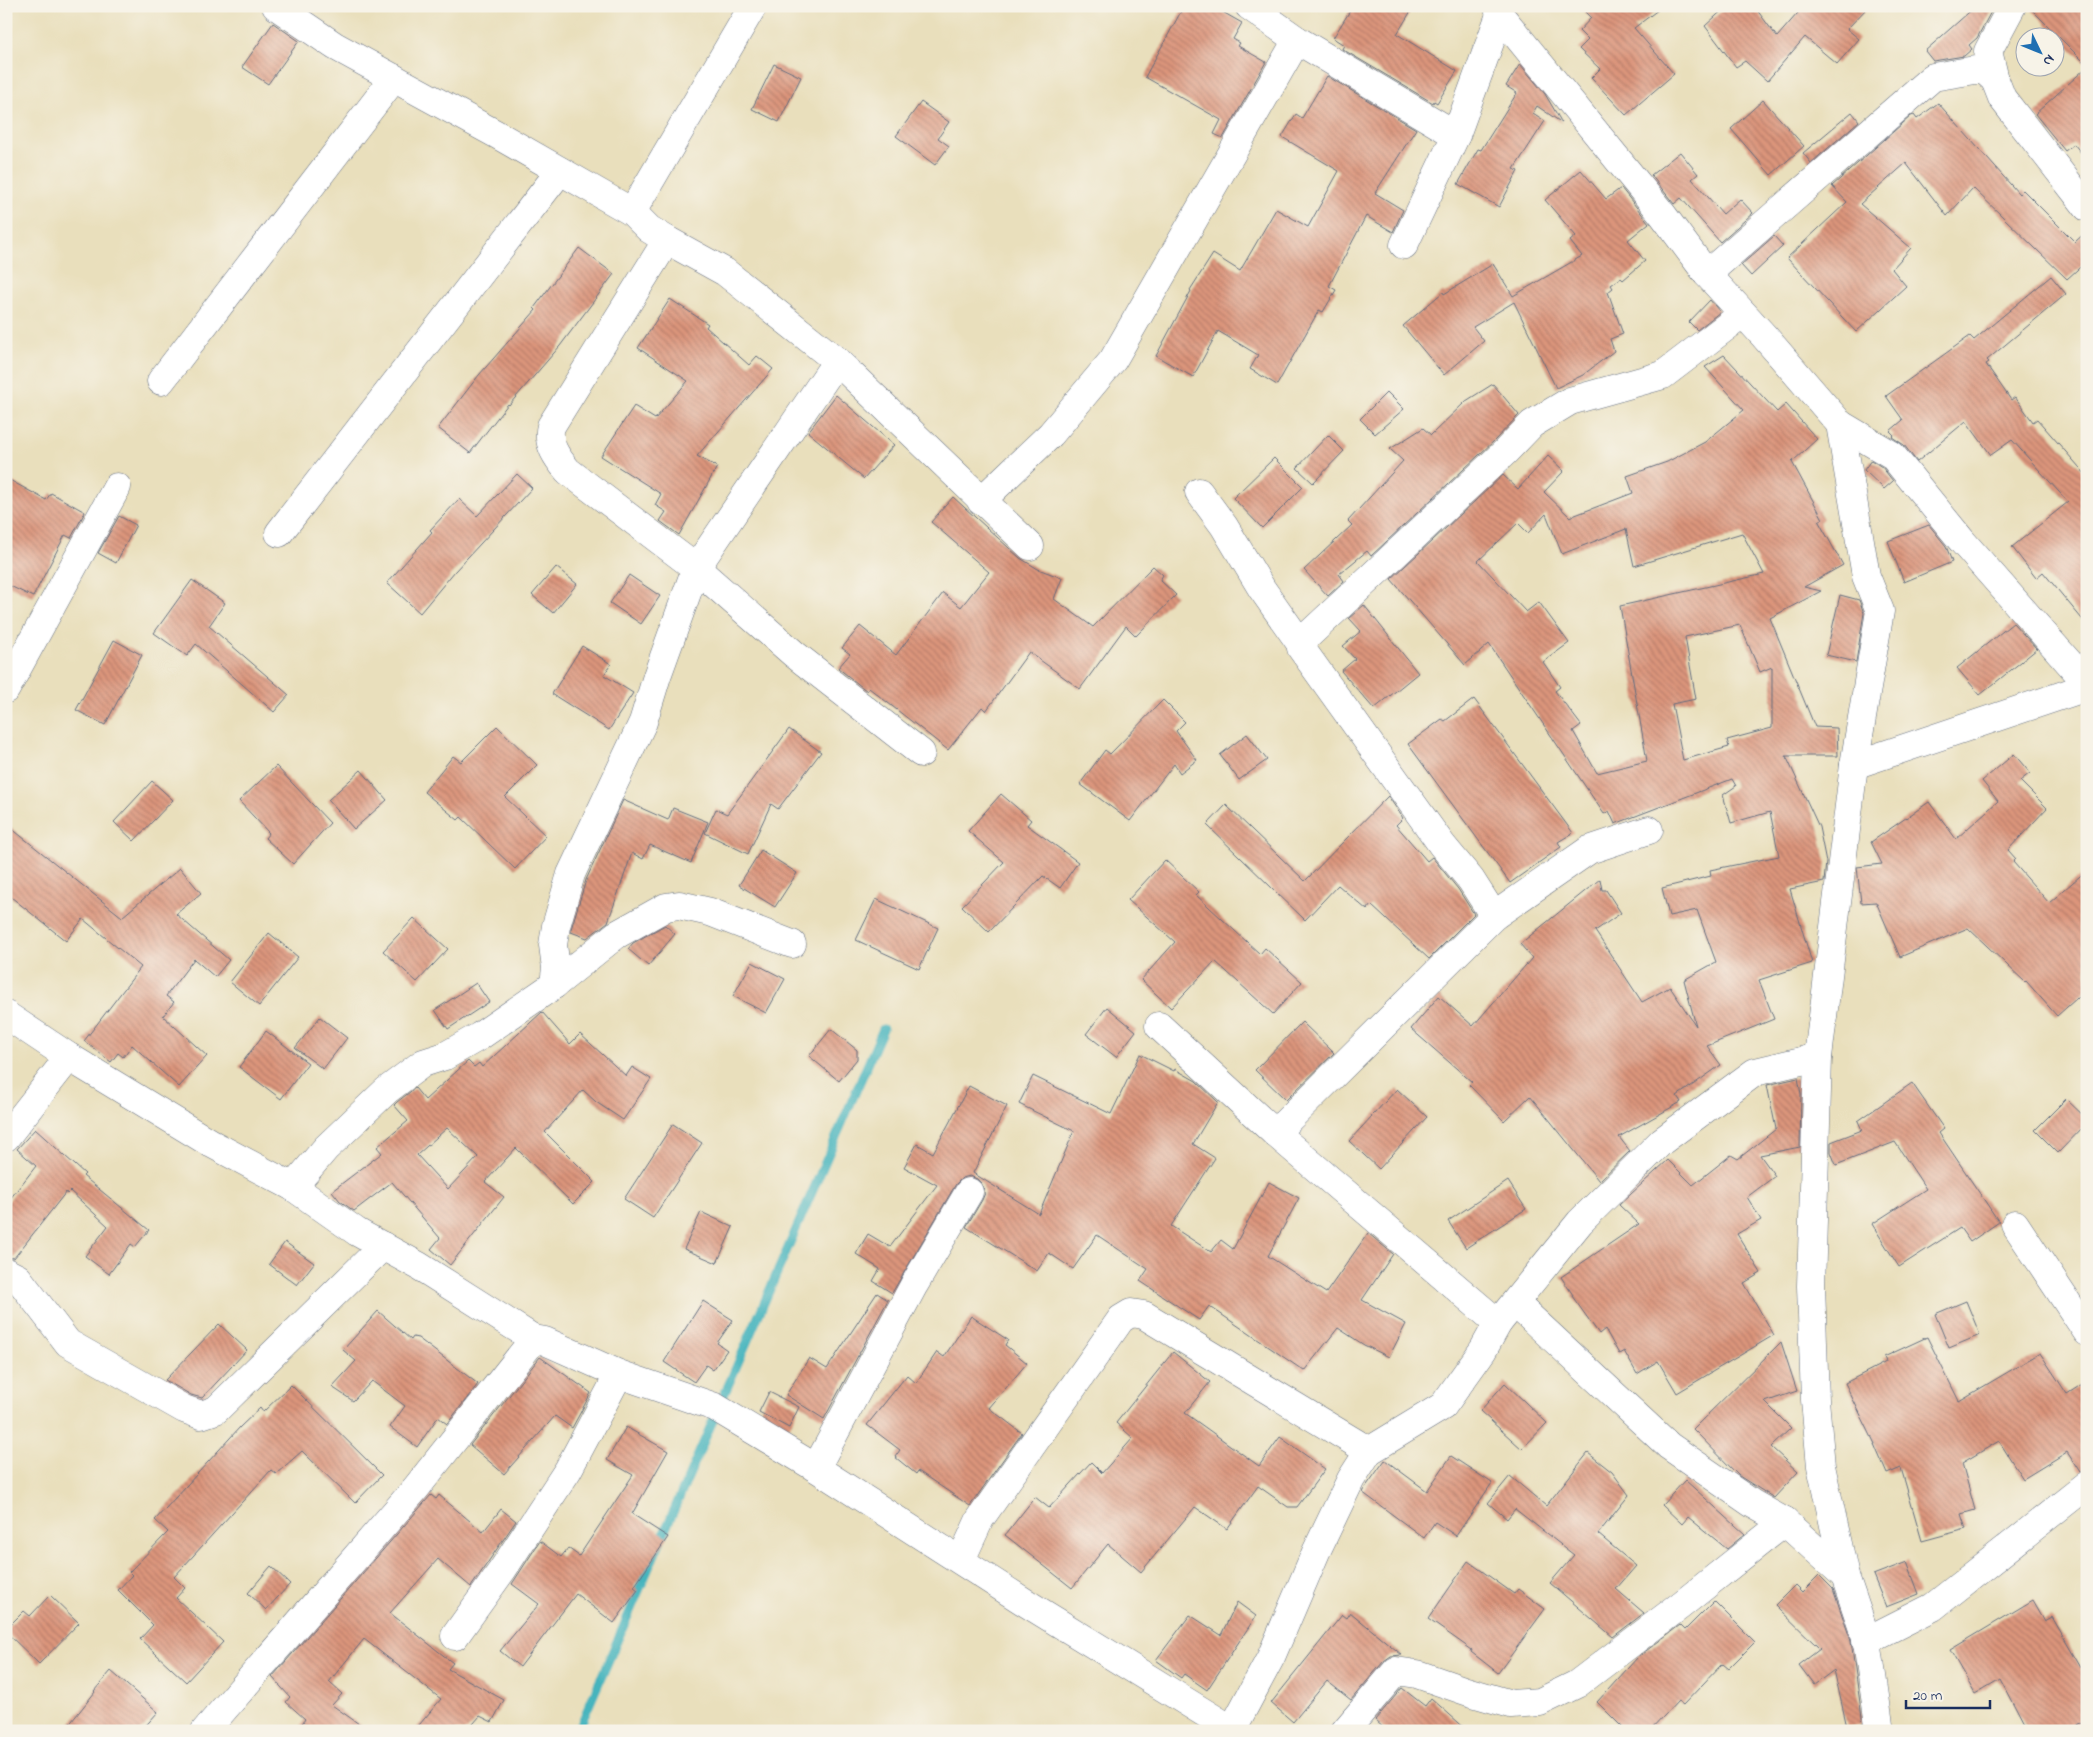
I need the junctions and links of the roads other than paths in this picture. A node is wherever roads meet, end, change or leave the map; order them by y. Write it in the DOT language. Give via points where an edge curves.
graph roads {
  1 [pos="276,6"];
  2 [pos="753,6"];
  3 [pos="1250,6"];
  4 [pos="2012,6"];
  5 [pos="1499,10"];
  6 [pos="1298,40"];
  7 [pos="394,78"];
  8 [pos="1994,80"];
  9 [pos="1456,135"];
  10 [pos="560,171"];
  11 [pos="2087,207"];
  12 [pos="632,212"];
  13 [pos="667,240"];
  14 [pos="1404,245"];
  15 [pos="1707,274"];
  16 [pos="1743,314"];
  17 [pos="837,361"];
  18 [pos="161,381"];
  19 [pos="1840,424"];
  20 [pos="117,487"];
  21 [pos="1199,492"];
  22 [pos="981,501"];
  23 [pos="279,533"];
  24 [pos="1030,546"];
  25 [pos="696,568"];
  26 [pos="1300,643"];
  27 [pos="2087,685"];
  28 [pos="6,689"];
  29 [pos="920,753"];
  30 [pos="1854,765"];
  31 [pos="1648,830"];
  32 [pos="1494,916"];
  33 [pos="792,944"];
  34 [pos="554,985"];
  35 [pos="6,1015"];
  36 [pos="1159,1026"];
  37 [pos="69,1057"];
  38 [pos="1818,1057"];
  39 [pos="1275,1133"];
  40 [pos="6,1136"];
  41 [pos="294,1186"];
  42 [pos="969,1192"];
  43 [pos="2015,1224"];
  44 [pos="383,1246"];
  45 [pos="6,1272"];
  46 [pos="1506,1313"];
  47 [pos="2087,1332"];
  48 [pos="534,1339"];
  49 [pos="619,1374"];
  50 [pos="1369,1451"];
  51 [pos="816,1468"];
  52 [pos="2087,1485"];
  53 [pos="1785,1522"];
  54 [pos="961,1560"];
  55 [pos="1846,1576"];
  56 [pos="455,1636"];
  57 [pos="1866,1640"];
  58 [pos="1233,1730"];
  59 [pos="205,1731"];
  60 [pos="1346,1731"];
  61 [pos="1880,1731"];
  1 -- 7 [label="street" via="335,46"];
  2 -- 12 [label="street"];
  3 -- 6 [label="street"];
  4 -- 8 [label="street" via="1988,51"];
  5 -- 9 [label="street"];
  5 -- 15 [label="street"];
  6 -- 9 [label="street"];
  6 -- 22 [label="street" via="1113,360 1051,434"];
  7 -- 10 [label="street"];
  7 -- 18 [label="street"];
  8 -- 11 [label="street" via="2002,98"];
  8 -- 15 [label="street" via="1984,70 1932,77"];
  9 -- 14 [label="street"];
  10 -- 12 [label="street"];
  10 -- 23 [label="street"];
  12 -- 13 [label="street" via="649,229"];
  13 -- 17 [label="street" via="725,272"];
  13 -- 25 [label="street" via="548,434 558,458 568,471"];
  15 -- 16 [label="street"];
  16 -- 19 [label="street"];
  16 -- 26 [label="street" via="1663,375 1570,401 1532,424"];
  17 -- 22 [label="street"];
  17 -- 25 [label="street"];
  19 -- 27 [label="street" via="1892,455"];
  19 -- 30 [label="street" via="1866,576 1880,612"];
  20 -- 28 [label="street"];
  21 -- 26 [label="street"];
  22 -- 24 [label="street"];
  25 -- 29 [label="street" via="794,654"];
  25 -- 34 [label="street" via="643,722 571,874 553,945"];
  26 -- 32 [label="street"];
  27 -- 30 [label="street"];
  30 -- 38 [label="street"];
  31 -- 32 [label="street" via="1589,850"];
  32 -- 39 [label="street"];
  33 -- 34 [label="street" via="710,912 666,907 616,935"];
  34 -- 41 [label="street" via="480,1036 445,1056 423,1063 387,1090 326,1148"];
  35 -- 37 [label="street"];
  36 -- 39 [label="street"];
  37 -- 40 [label="street"];
  37 -- 41 [label="street" via="212,1144"];
  38 -- 46 [label="street" via="1755,1072 1662,1141 1580,1222"];
  38 -- 55 [label="street" via="1811,1286 1815,1400 1820,1466"];
  39 -- 46 [label="street"];
  41 -- 44 [label="street" via="357,1232"];
  42 -- 51 [label="street"];
  43 -- 47 [label="street"];
  44 -- 45 [label="street" via="216,1410 201,1415 184,1409 68,1343 18,1278"];
  44 -- 48 [label="street"];
  46 -- 50 [label="street" via="1484,1350 1443,1406"];
  46 -- 53 [label="street" via="1669,1446 1752,1504"];
  48 -- 49 [label="street"];
  48 -- 59 [label="street" via="416,1488"];
  49 -- 51 [label="street" via="715,1407"];
  49 -- 56 [label="street" via="568,1470"];
  50 -- 54 [label="street" via="1144,1315 1131,1312 1121,1319 980,1519"];
  50 -- 58 [label="street" via="1351,1479 1271,1657"];
  51 -- 54 [label="street"];
  52 -- 57 [label="street" via="1933,1607"];
  53 -- 55 [label="street"];
  53 -- 60 [label="street" via="1577,1684 1540,1702 1511,1704 1417,1674 1396,1671"];
  54 -- 58 [label="street"];
  55 -- 57 [label="street"];
  57 -- 61 [label="street"];
}
